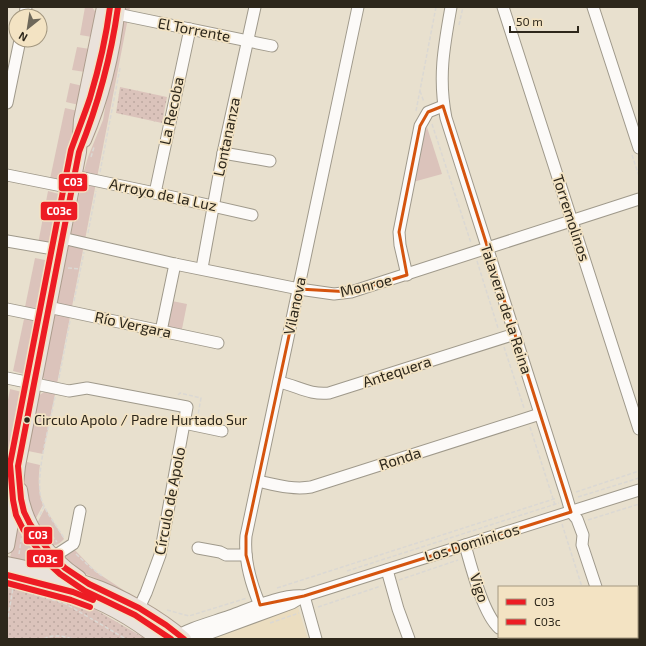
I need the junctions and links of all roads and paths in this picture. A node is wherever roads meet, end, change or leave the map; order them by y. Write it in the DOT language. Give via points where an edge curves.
graph roads {
  1 [pos="104,7"];
  2 [pos="255,7"];
  3 [pos="358,7"];
  4 [pos="436,7"];
  5 [pos="451,7"];
  6 [pos="463,7"];
  7 [pos="503,7"];
  8 [pos="593,7"];
  9 [pos="118,11"];
  10 [pos="458,28"];
  11 [pos="190,29"];
  12 [pos="248,41"];
  13 [pos="272,46"];
  14 [pos="18,48"];
  15 [pos="7,103"];
  16 [pos="443,106"];
  17 [pos="428,112"];
  18 [pos="96,142"];
  19 [pos="639,148"];
  20 [pos="223,153"];
  21 [pos="85,154"];
  22 [pos="270,161"];
  23 [pos="7,174"];
  24 [pos="73,182"];
  25 [pos="155,192"];
  26 [pos="639,199"];
  27 [pos="213,206"];
  28 [pos="252,215"];
  29 [pos="572,221"];
  30 [pos="7,241"];
  31 [pos="60,244"];
  32 [pos="487,248"];
  33 [pos="474,252"];
  34 [pos="175,264"];
  35 [pos="65,268"];
  36 [pos="202,268"];
  37 [pos="80,269"];
  38 [pos="407,275"];
  39 [pos="299,289"];
  40 [pos="7,309"];
  41 [pos="47,312"];
  42 [pos="161,331"];
  43 [pos="515,334"];
  44 [pos="502,338"];
  45 [pos="218,343"];
  46 [pos="7,378"];
  47 [pos="279,382"];
  48 [pos="33,383"];
  49 [pos="540,414"];
  50 [pos="527,418"];
  51 [pos="184,422"];
  52 [pos="639,429"];
  53 [pos="222,431"];
  54 [pos="18,466"];
  55 [pos="639,471"];
  56 [pos="639,478"];
  57 [pos="258,481"];
  58 [pos="7,489"];
  59 [pos="639,490"];
  60 [pos="572,496"];
  61 [pos="639,504"];
  62 [pos="576,510"];
  63 [pos="80,511"];
  64 [pos="563,528"];
  65 [pos="47,529"];
  66 [pos="465,545"];
  67 [pos="7,546"];
  68 [pos="198,548"];
  69 [pos="246,551"];
  70 [pos="59,554"];
  71 [pos="7,564"];
  72 [pos="387,570"];
  73 [pos="7,575"];
  74 [pos="89,584"];
  75 [pos="582,586"];
  76 [pos="596,586"];
  77 [pos="7,587"];
  78 [pos="13,588"];
  79 [pos="21,591"];
  80 [pos="304,596"];
  81 [pos="259,600"];
  82 [pos="139,608"];
  83 [pos="165,610"];
  84 [pos="498,627"];
  85 [pos="179,638"];
  86 [pos="44,639"];
  87 [pos="73,639"];
  88 [pos="126,639"];
  89 [pos="158,639"];
  90 [pos="194,639"];
  91 [pos="316,639"];
  92 [pos="409,639"];
  1 -- 21 [label="main road" via="81,120"];
  2 -- 12 [label="street, Lontananza"];
  3 -- 39 [label="street, Vilanova"];
  4 -- 17 [label="path" via="420,91"];
  5 -- 16 [label="street, Talavera de la Reina" via="442,63"];
  6 -- 10 [label="path"];
  7 -- 29 [label="street, Torremolinos"];
  8 -- 19 [label="street"];
  9 -- 11 [label="street, El Torrente"];
  9 -- 21 [label="main road" via="110,55 91,122"];
  11 -- 12 [label="street, El Torrente"];
  11 -- 25 [label="street, La Recoba"];
  12 -- 13 [label="street, El Torrente"];
  12 -- 20 [label="street, Lontananza"];
  14 -- 15 [label="street"];
  16 -- 17 [label="street"];
  16 -- 32 [label="street, Talavera de la Reina"];
  17 -- 33 [label="path"];
  17 -- 38 [label="street" via="420,126 400,222 400,245"];
  18 -- 21 [label="path"];
  20 -- 22 [label="street"];
  20 -- 27 [label="street, Lontananza"];
  21 -- 24 [label="main road"];
  23 -- 24 [label="street, Arroyo de la Luz"];
  24 -- 25 [label="street, Arroyo de la Luz"];
  24 -- 31 [label="main road"];
  25 -- 27 [label="street, Arroyo de la Luz"];
  26 -- 29 [label="street, Monroe"];
  27 -- 28 [label="street, Arroyo de la Luz"];
  27 -- 36 [label="street, Lontananza"];
  29 -- 32 [label="street, Monroe"];
  29 -- 52 [label="street, Torremolinos"];
  30 -- 31 [label="street, Monroe"];
  31 -- 34 [label="street, Monroe"];
  31 -- 41 [label="main road"];
  32 -- 33 [label="street, Monroe"];
  32 -- 43 [label="street, Talavera de la Reina"];
  33 -- 38 [label="street, Monroe"];
  33 -- 44 [label="path"];
  34 -- 36 [label="street, Monroe"];
  34 -- 42 [label="street"];
  35 -- 37 [label="path"];
  36 -- 39 [label="street, Monroe"];
  38 -- 39 [label="street, Monroe" via="351,292 334,294"];
  39 -- 47 [label="street, Vilanova"];
  40 -- 41 [label="street, Río Vergara"];
  41 -- 42 [label="street, Río Vergara"];
  41 -- 48 [label="main road"];
  42 -- 45 [label="street, Río Vergara"];
  43 -- 44 [label="street, Antequera"];
  43 -- 49 [label="street, Talavera de la Reina"];
  44 -- 47 [label="street, Antequera" via="329,393 307,392"];
  44 -- 50 [label="path"];
  46 -- 48 [label="street, Círculo de Apolo"];
  47 -- 57 [label="street, Vilanova"];
  48 -- 51 [label="street, Círculo de Apolo" via="69,391 87,388 179,404 188,407"];
  48 -- 54 [label="main road"];
  49 -- 50 [label="street, Ronda"];
  49 -- 60 [label="street, Talavera de la Reina"];
  50 -- 57 [label="street, Ronda" via="311,487 289,488"];
  50 -- 81 [label="path" via="554,499"];
  51 -- 53 [label="street"];
  51 -- 82 [label="street, Círculo de Apolo" via="160,555"];
  54 -- 58 [label="main road"];
  54 -- 67 [label="main road"];
  54 -- 70 [label="main road" via="24,512 30,524"];
  55 -- 60 [label="path"];
  56 -- 60 [label="path"];
  57 -- 69 [label="street, Vilanova" via="246,536"];
  59 -- 62 [label="street, Los Dominicos"];
  60 -- 62 [label="street, Talavera de la Reina"];
  60 -- 62 [label="path"];
  61 -- 62 [label="path" via="585,521"];
  62 -- 66 [label="street, Los Dominicos"];
  62 -- 76 [label="street, Talavera de la Reina" via="583,535 582,545"];
  63 -- 70 [label="street" via="74,542"];
  64 -- 75 [label="path"];
  65 -- 70 [label="path"];
  66 -- 72 [label="street, Los Dominicos"];
  66 -- 84 [label="street, Vigo" via="484,605"];
  68 -- 69 [label="street" via="226,555"];
  69 -- 81 [label="street, Vilanova"];
  70 -- 74 [label="main road" via="64,568"];
  71 -- 74 [label="main road"];
  72 -- 80 [label="street, Los Dominicos"];
  72 -- 92 [label="street"];
  73 -- 89 [label="main road" via="85,597 121,614"];
  74 -- 82 [label="main road"];
  77 -- 78 [label="path"];
  79 -- 88 [label="path" via="66,604"];
  80 -- 81 [label="street, Los Dominicos"];
  80 -- 90 [label="street, Los Dominicos" via="292,604"];
  80 -- 91 [label="street"];
  81 -- 83 [label="path" via="189,616"];
  81 -- 85 [label="street, Los Dominicos"];
  82 -- 85 [label="main road"];
  86 -- 87 [label="path" via="64,636"];
}
